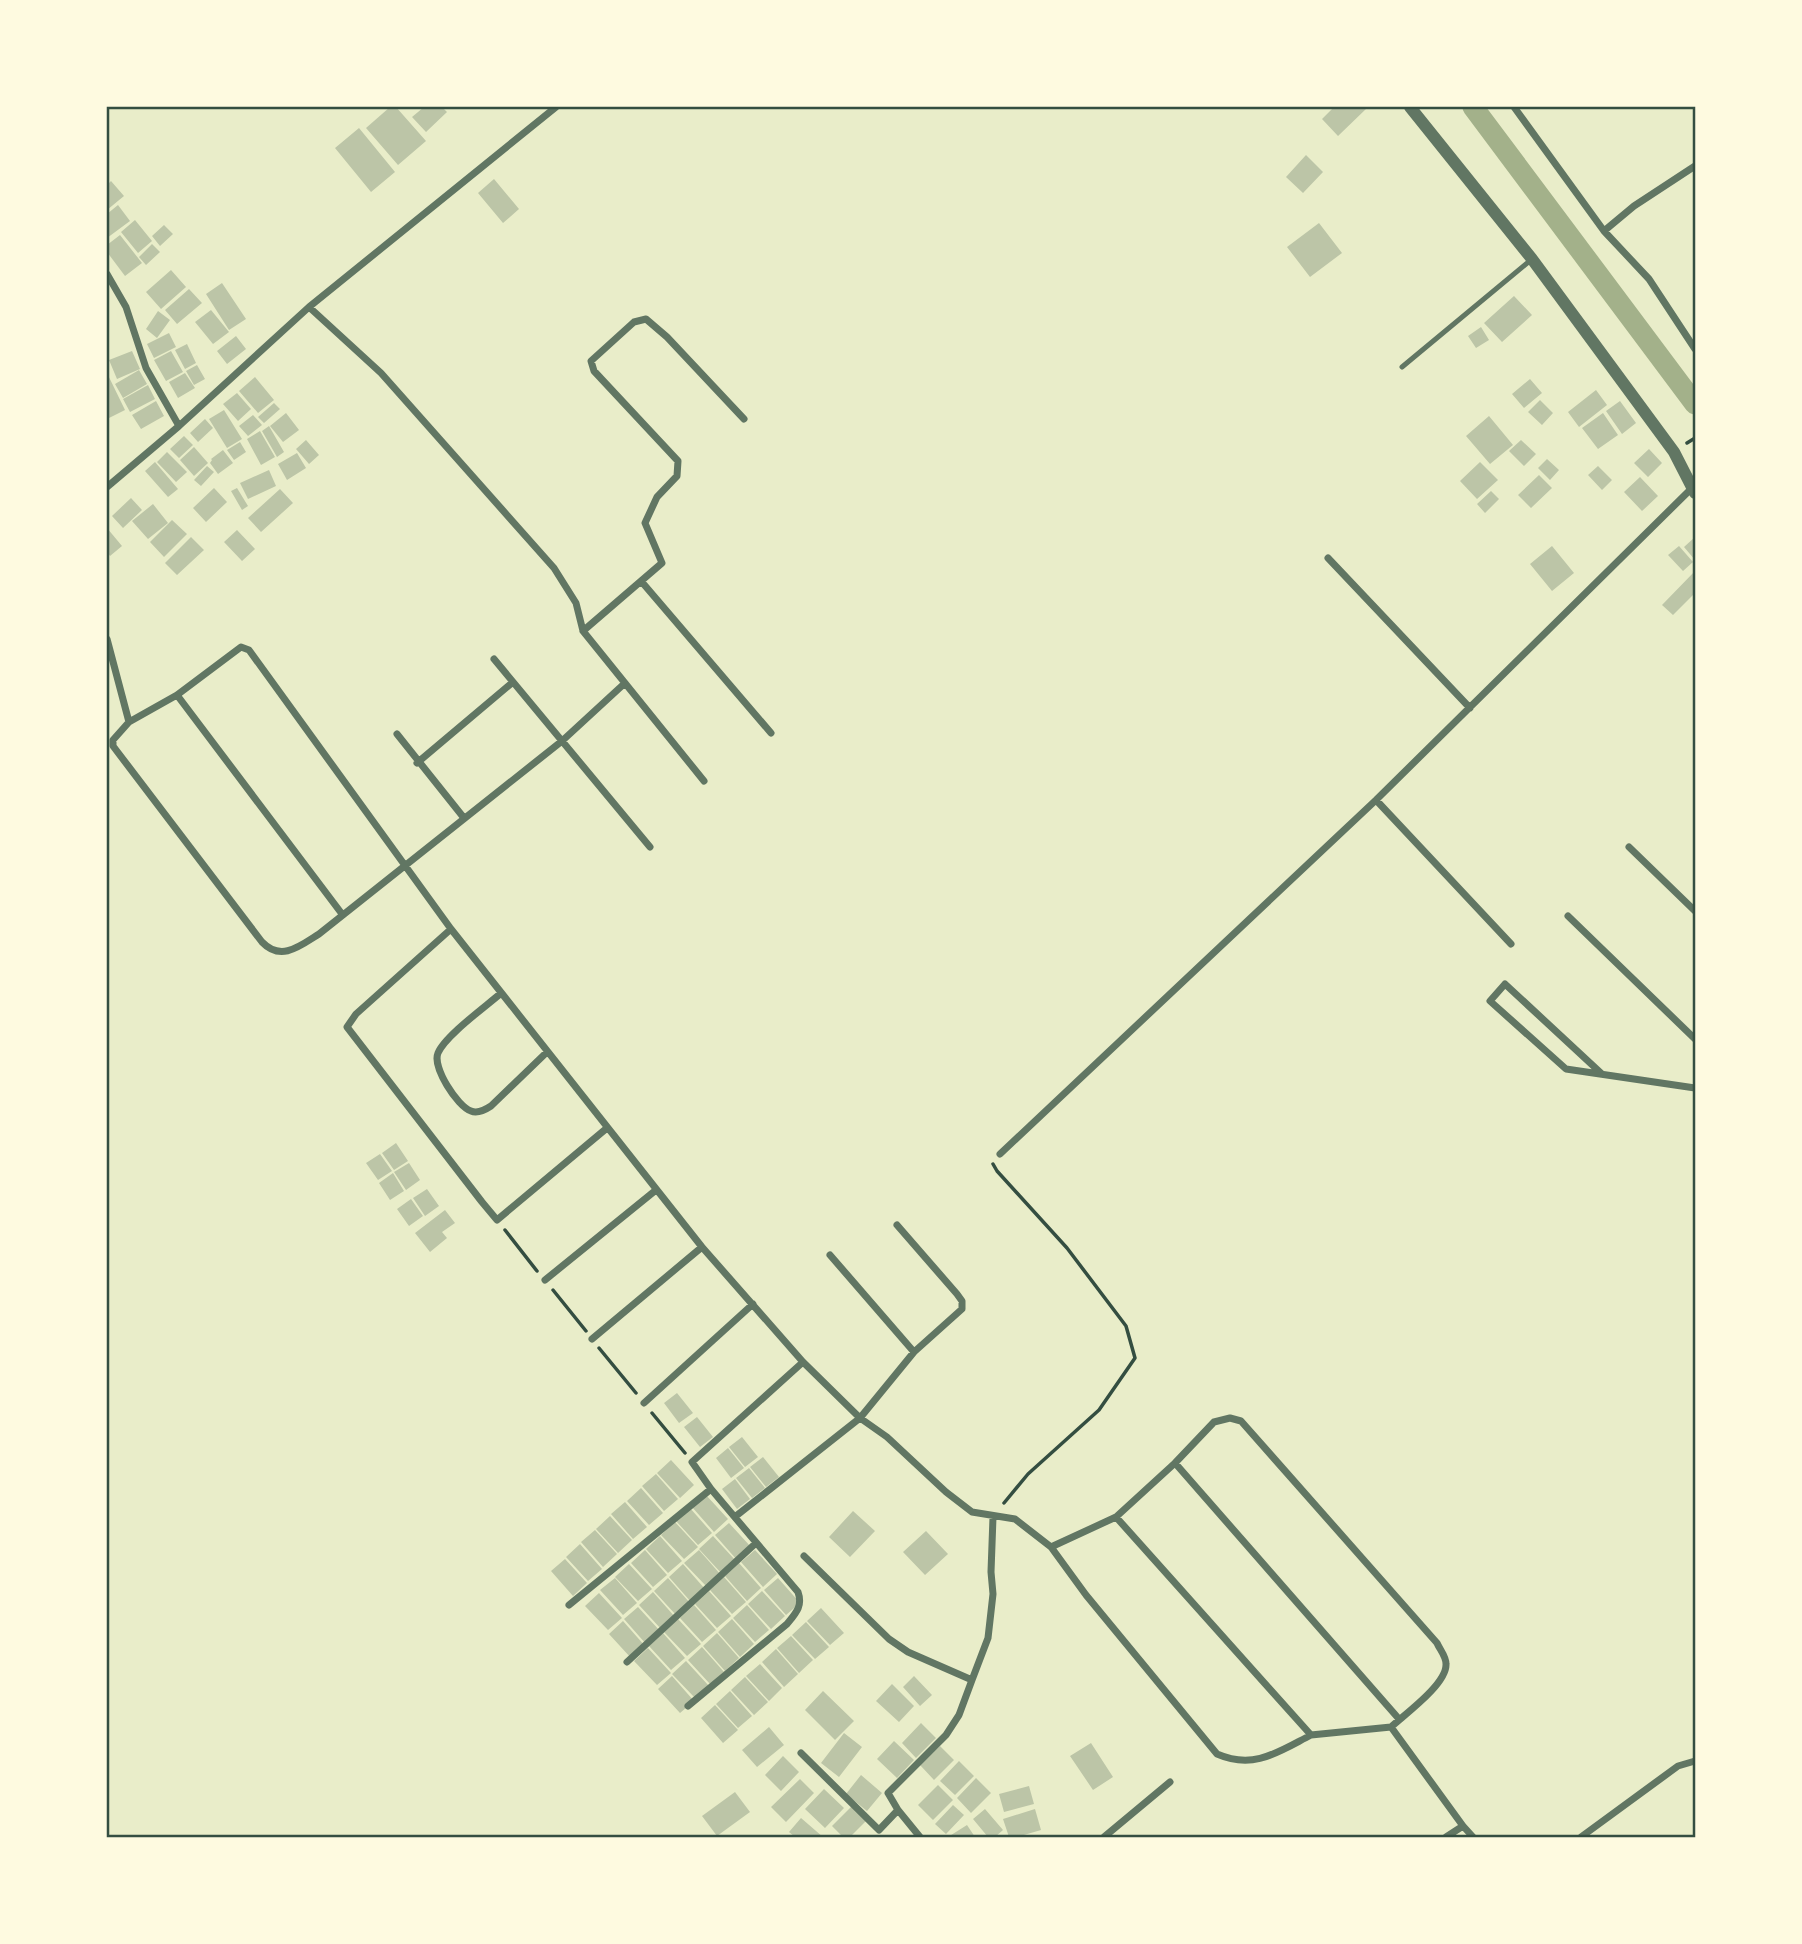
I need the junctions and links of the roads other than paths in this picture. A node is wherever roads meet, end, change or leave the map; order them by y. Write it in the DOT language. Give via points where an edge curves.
graph roads {
  1 [pos="556,107"];
  2 [pos="1410,107"];
  3 [pos="1518,108"];
  4 [pos="1695,166"];
  5 [pos="1604,231"];
  6 [pos="1532,259"];
  7 [pos="107,274"];
  8 [pos="309,307"];
  9 [pos="1695,349"];
  10 [pos="1402,367"];
  11 [pos="744,419"];
  12 [pos="179,426"];
  13 [pos="107,487"];
  14 [pos="1693,490"];
  15 [pos="1328,558"];
  16 [pos="640,581"];
  17 [pos="583,631"];
  18 [pos="107,639"];
  19 [pos="494,659"];
  20 [pos="513,682"];
  21 [pos="625,683"];
  22 [pos="177,695"];
  23 [pos="1470,708"];
  24 [pos="129,722"];
  25 [pos="771,733"];
  26 [pos="397,734"];
  27 [pos="562,741"];
  28 [pos="417,762"];
  29 [pos="704,781"];
  30 [pos="1376,800"];
  31 [pos="464,818"];
  32 [pos="650,847"];
  33 [pos="1629,847"];
  34 [pos="405,865"];
  35 [pos="1695,911"];
  36 [pos="342,915"];
  37 [pos="1569,916"];
  38 [pos="451,929"];
  39 [pos="1511,944"];
  40 [pos="500,994"];
  41 [pos="1695,1039"];
  42 [pos="547,1052"];
  43 [pos="1602,1074"];
  44 [pos="1695,1088"];
  45 [pos="607,1128"];
  46 [pos="1000,1154"];
  47 [pos="656,1190"];
  48 [pos="897,1225"];
  49 [pos="702,1247"];
  50 [pos="830,1255"];
  51 [pos="545,1280"];
  52 [pos="753,1304"];
  53 [pos="592,1339"];
  54 [pos="914,1352"];
  55 [pos="803,1362"];
  56 [pos="644,1403"];
  57 [pos="860,1418"];
  58 [pos="1175,1464"];
  59 [pos="711,1489"];
  60 [pos="736,1516"];
  61 [pos="993,1517"];
  62 [pos="1116,1517"];
  63 [pos="757,1543"];
  64 [pos="1051,1546"];
  65 [pos="804,1556"];
  66 [pos="569,1605"];
  67 [pos="627,1662"];
  68 [pos="972,1680"];
  69 [pos="688,1706"];
  70 [pos="1399,1719"];
  71 [pos="1391,1727"];
  72 [pos="1311,1735"];
  73 [pos="801,1753"];
  74 [pos="1695,1761"];
  75 [pos="1170,1782"];
  76 [pos="898,1810"];
  77 [pos="1463,1826"];
  78 [pos="920,1837"];
  79 [pos="1104,1837"];
  80 [pos="1446,1837"];
  81 [pos="1473,1837"];
  82 [pos="1581,1837"];
  1 -- 8 [label="street"];
  2 -- 6 [label="street"];
  3 -- 5 [label="street"];
  4 -- 5 [label="street"];
  5 -- 9 [label="street" via="1649,279"];
  6 -- 10 [label="lane"];
  6 -- 14 [label="street" via="1674,452"];
  7 -- 12 [label="street" via="125,307 146,368"];
  8 -- 12 [label="street"];
  8 -- 17 [label="street" via="381,373 554,568 576,603"];
  11 -- 16 [label="street" via="646,319 634,322 591,361 594,371 678,461 677,476 657,497 645,523 662,563"];
  12 -- 13 [label="street"];
  14 -- 23 [label="street"];
  15 -- 23 [label="street"];
  16 -- 17 [label="street"];
  16 -- 25 [label="street"];
  17 -- 21 [label="street"];
  18 -- 24 [label="street"];
  19 -- 20 [label="street"];
  20 -- 27 [label="street"];
  20 -- 28 [label="street"];
  21 -- 27 [label="street"];
  21 -- 29 [label="street"];
  22 -- 24 [label="street"];
  22 -- 34 [label="street" via="246,647"];
  22 -- 36 [label="street"];
  23 -- 30 [label="street"];
  24 -- 36 [label="street" via="113,746 266,946 274,952 295,950"];
  26 -- 28 [label="street"];
  27 -- 31 [label="street"];
  27 -- 32 [label="street"];
  28 -- 31 [label="street"];
  30 -- 39 [label="street"];
  30 -- 46 [label="street"];
  31 -- 34 [label="street"];
  33 -- 35 [label="street"];
  34 -- 36 [label="street"];
  34 -- 38 [label="street"];
  37 -- 41 [label="street"];
  38 -- 40 [label="street"];
  38 -- 45 [label="street" via="347,1027 457,1170 497,1220"];
  40 -- 42 [label="street"];
  40 -- 42 [label="street" via="437,1055 446,1083 463,1106 474,1113 491,1106"];
  42 -- 45 [label="street"];
  43 -- 43 [label="street" via="1566,1069 1490,1001 1506,984"];
  43 -- 44 [label="street"];
  45 -- 47 [label="street"];
  47 -- 49 [label="street"];
  47 -- 51 [label="street"];
  48 -- 54 [label="street" via="962,1304 962,1309"];
  49 -- 52 [label="street"];
  49 -- 53 [label="street"];
  50 -- 54 [label="street"];
  52 -- 55 [label="street"];
  52 -- 56 [label="street"];
  54 -- 57 [label="street"];
  55 -- 57 [label="street"];
  55 -- 59 [label="street" via="692,1462"];
  57 -- 60 [label="street"];
  57 -- 61 [label="street" via="972,1512"];
  58 -- 62 [label="street"];
  58 -- 70 [label="street"];
  58 -- 70 [label="street" via="1214,1422 1235,1418 1251,1430 1444,1655 1443,1675"];
  59 -- 60 [label="street"];
  59 -- 66 [label="street"];
  60 -- 63 [label="street"];
  61 -- 64 [label="street" via="1015,1519"];
  61 -- 68 [label="street" via="988,1639"];
  62 -- 64 [label="street"];
  62 -- 72 [label="street"];
  63 -- 67 [label="street"];
  63 -- 69 [label="street" via="798,1592 798,1611"];
  64 -- 72 [label="street" via="1217,1754 1242,1762 1262,1759"];
  65 -- 68 [label="street" via="889,1639"];
  68 -- 76 [label="street" via="946,1735 888,1793"];
  70 -- 71 [label="street"];
  71 -- 72 [label="street"];
  71 -- 77 [label="street"];
  73 -- 76 [label="street" via="879,1830"];
  74 -- 82 [label="street" via="1678,1766"];
  75 -- 79 [label="street"];
  76 -- 78 [label="street"];
  77 -- 80 [label="street"];
  77 -- 81 [label="street"];
}
